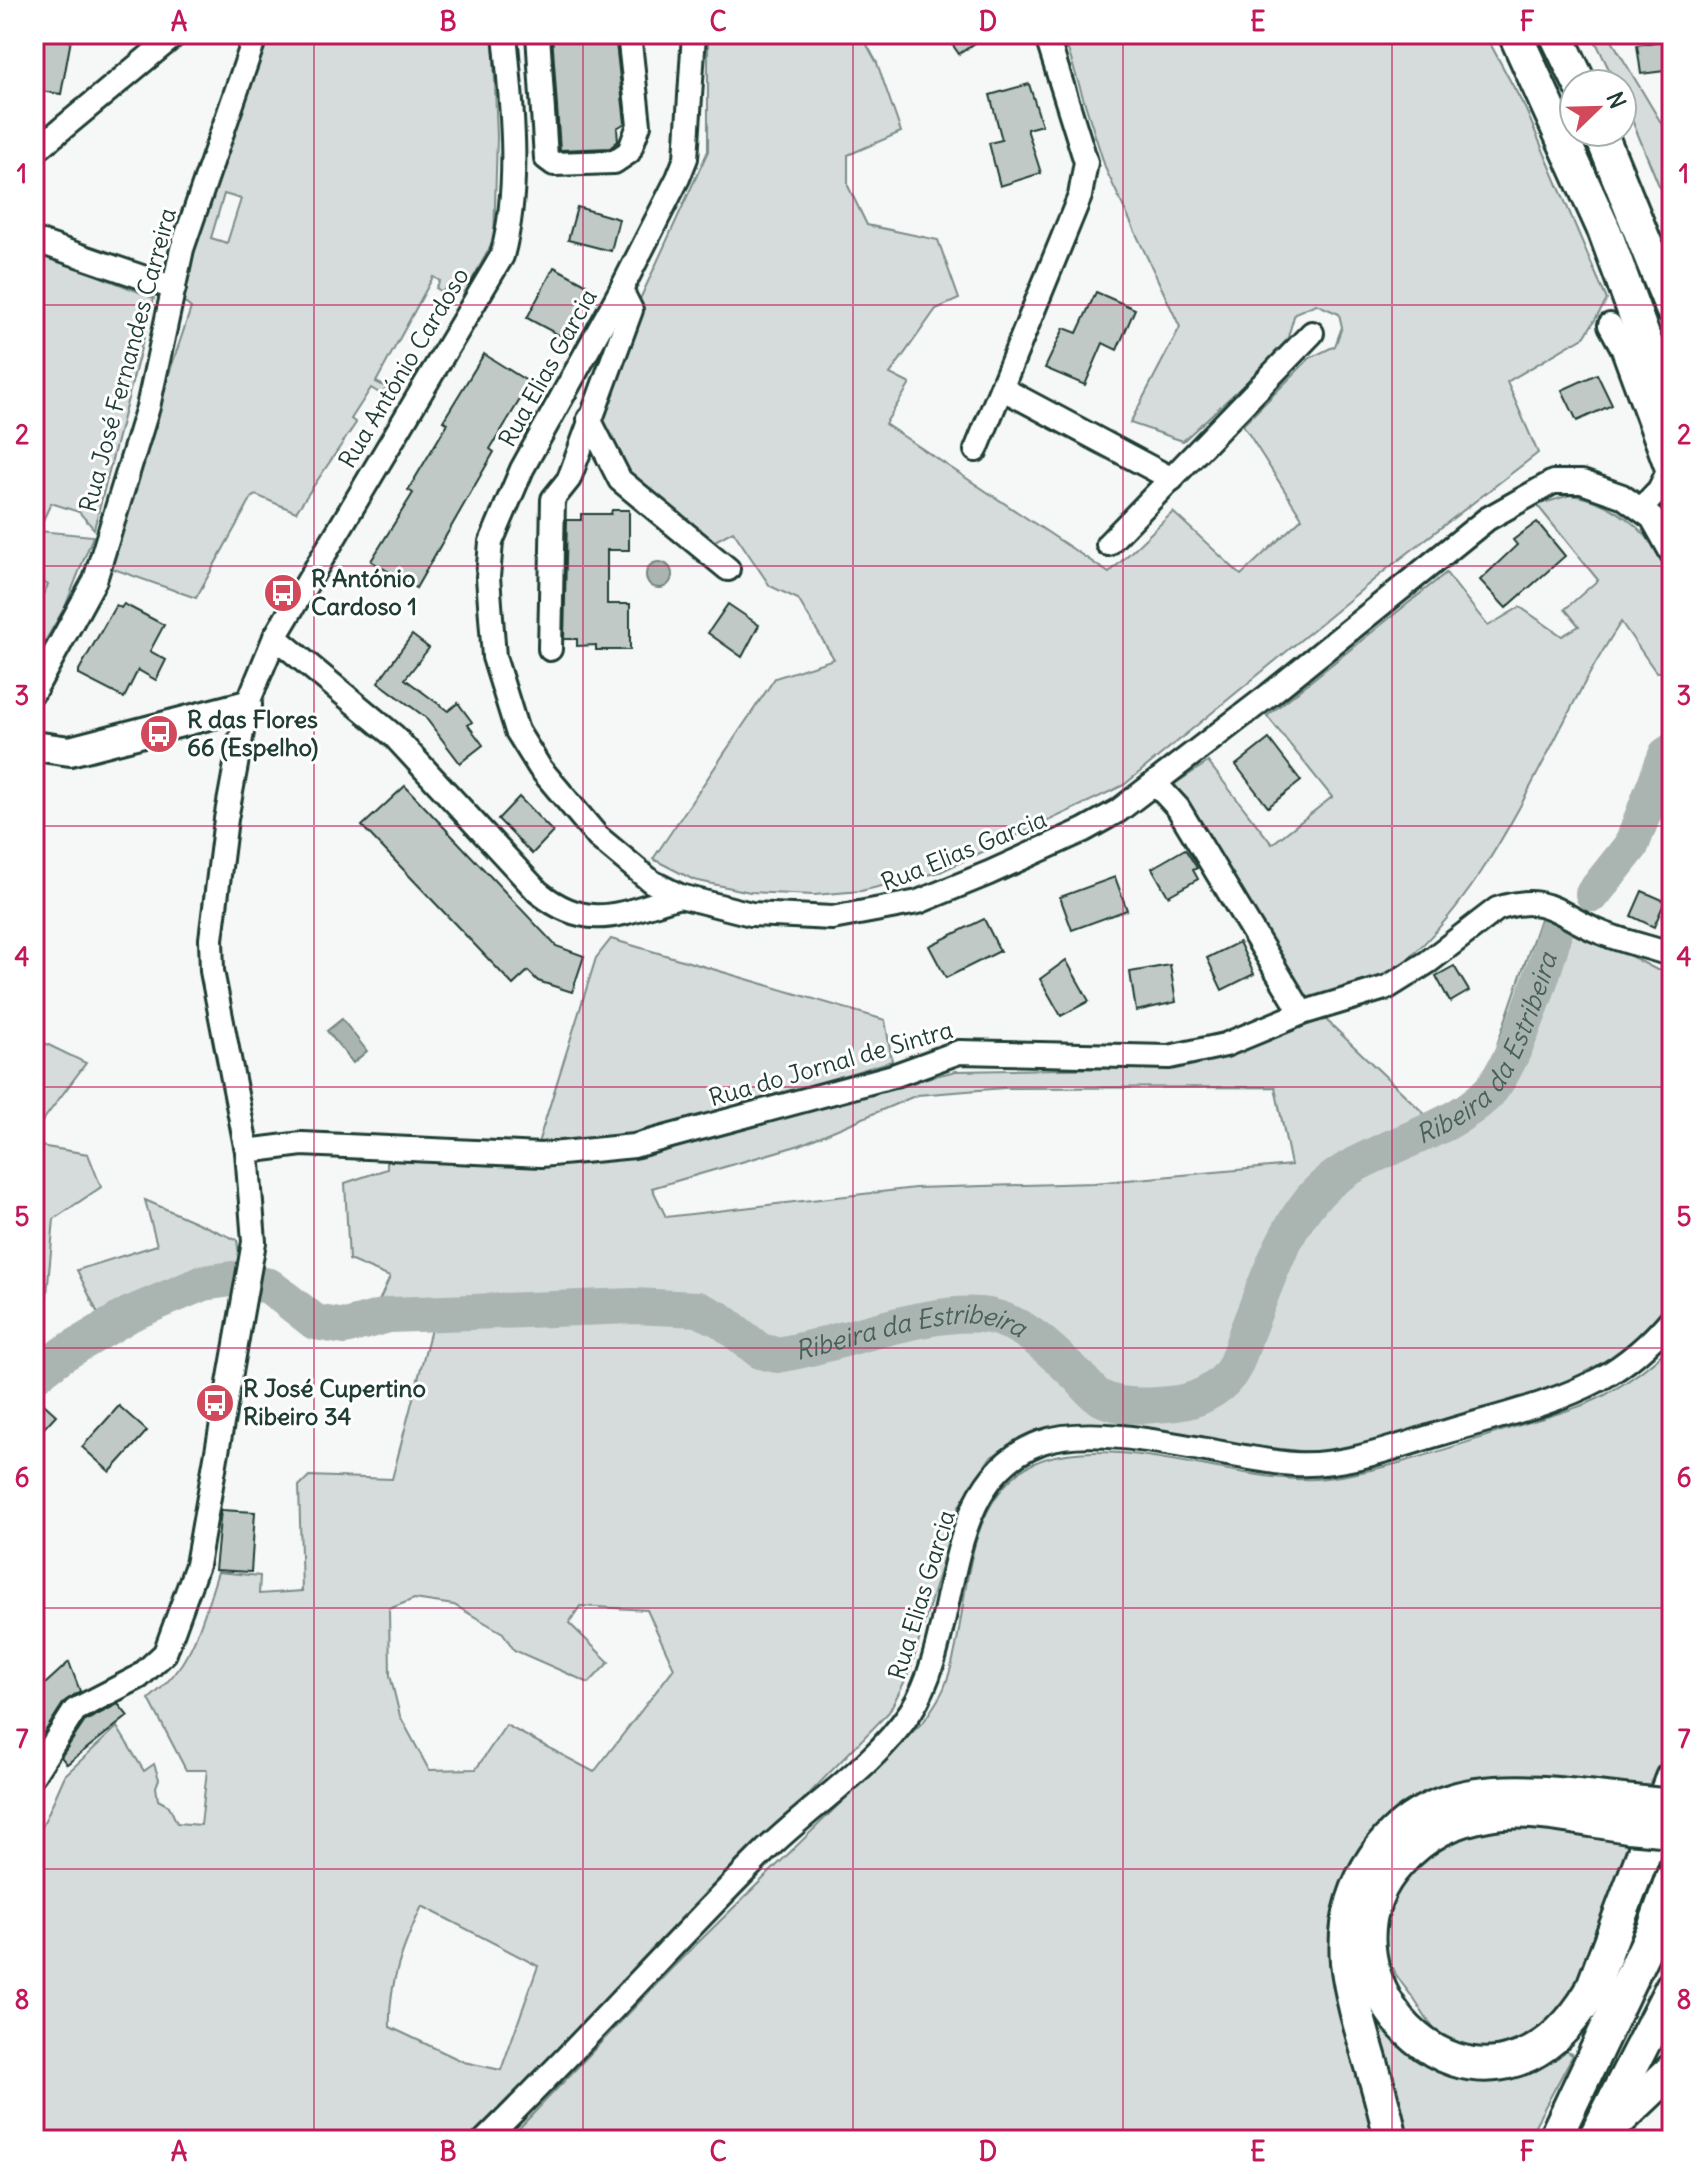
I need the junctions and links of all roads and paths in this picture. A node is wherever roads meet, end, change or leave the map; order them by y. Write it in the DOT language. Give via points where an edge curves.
graph roads {
  1 [pos="176,34"];
  2 [pos="256,34"];
  3 [pos="505,34"];
  4 [pos="538,34"];
  5 [pos="629,34"];
  6 [pos="694,34"];
  7 [pos="1046,34"];
  8 [pos="1515,34"];
  9 [pos="1556,34"];
  10 [pos="1572,68"];
  11 [pos="1607,148"];
  12 [pos="34,152"];
  13 [pos="34,240"];
  14 [pos="174,288"];
  15 [pos="621,290"];
  16 [pos="1672,309"];
  17 [pos="1610,325"];
  18 [pos="1312,333"];
  19 [pos="1003,389"];
  20 [pos="1672,415"];
  21 [pos="589,419"];
  22 [pos="976,450"];
  23 [pos="1172,479"];
  24 [pos="1641,509"];
  25 [pos="1108,544"];
  26 [pos="1672,554"];
  27 [pos="728,569"];
  28 [pos="275,637"];
  29 [pos="550,649"];
  30 [pos="34,691"];
  31 [pos="247,705"];
  32 [pos="34,746"];
  33 [pos="1156,784"];
  34 [pos="680,896"];
  35 [pos="1672,955"];
  36 [pos="1302,1013"];
  37 [pos="247,1151"];
  38 [pos="1672,1318"];
  39 [pos="34,1774"];
  40 [pos="1672,1778"];
  41 [pos="1672,1806"];
  42 [pos="1630,1814"];
  43 [pos="1672,1830"];
  44 [pos="1672,1878"];
  45 [pos="1672,1987"];
  46 [pos="1672,2070"];
  47 [pos="485,2140"];
  48 [pos="1391,2140"];
  49 [pos="1554,2140"];
  50 [pos="1596,2140"];
  1 -- 12 [label="street"];
  2 -- 14 [label="street, Rua José Fernandes Carreira" via="205,177"];
  3 -- 28 [label="street, Rua António Cardoso" via="514,132 502,256"];
  4 -- 5 [label="street" via="546,158 554,164 614,162 629,152 639,125"];
  6 -- 15 [label="street, Rua Elias Garcia" via="686,158"];
  7 -- 19 [label="street" via="1086,162 1080,196"];
  8 -- 20 [label="highway" via="1605,232"];
  9 -- 10 [label="highway"];
  11 -- 16 [label="highway"];
  13 -- 14 [label="street"];
  14 -- 30 [label="street, Rua José Fernandes Carreira" via="148,407 95,580"];
  15 -- 21 [label="street" via="631,310"];
  15 -- 34 [label="street, Rua Elias Garcia" via="499,519 491,542 489,612 507,706 540,768 598,837 652,882"];
  17 -- 24 [label="street" via="1668,472"];
  18 -- 23 [label="street"];
  19 -- 22 [label="street"];
  19 -- 23 [label="street"];
  21 -- 27 [label="street" via="620,480"];
  21 -- 29 [label="street" via="569,479 553,499"];
  23 -- 25 [label="street"];
  24 -- 26 [label="street, Rua Elias Garcia"];
  24 -- 33 [label="street, Rua Elias Garcia" via="1608,488 1553,482 1487,519"];
  28 -- 31 [label="street, Rua António Cardoso"];
  28 -- 34 [label="street" via="394,736 560,910 592,918"];
  31 -- 32 [label="main road" via="70,751"];
  31 -- 37 [label="street, Rua António Cardoso" via="211,939 212,971"];
  33 -- 34 [label="street, Rua Elias Garcia" via="1084,830 918,902 879,912 799,919 751,914"];
  33 -- 36 [label="street" via="1178,808"];
  35 -- 36 [label="street, Rua do Jornal de Sintra" via="1595,930 1560,908 1523,903 1497,909 1388,987"];
  36 -- 37 [label="street, Rua do Jornal de Sintra" via="1225,1045 1169,1057 959,1052 893,1076 634,1146 541,1155 302,1144"];
  37 -- 39 [label="street, Rua António Cardoso" via="252,1257 194,1581 165,1653 139,1677 75,1710"];
  38 -- 47 [label="street, Rua Elias Garcia" via="1627,1363 1596,1381 1471,1424 1338,1461 1298,1464 1083,1436 1042,1442 1012,1459 990,1481 970,1520 929,1677 888,1741 763,1853"];
  40 -- 42 [label="highway" via="1591,1992 1573,2019 1540,2048 1503,2064 1460,2063 1412,2037 1377,1978 1369,1931 1384,1883 1410,1851 1439,1828 1492,1813"];
  41 -- 42 [label="highway, bridge"];
  42 -- 43 [label="highway, bridge"];
  42 -- 48 [label="highway" via="1536,1792 1467,1795 1419,1812 1384,1844 1352,1904 1347,1960"];
  44 -- 49 [label="highway" via="1654,1929"];
  45 -- 50 [label="highway"];
  46 -- 50 [label="highway"];
}
